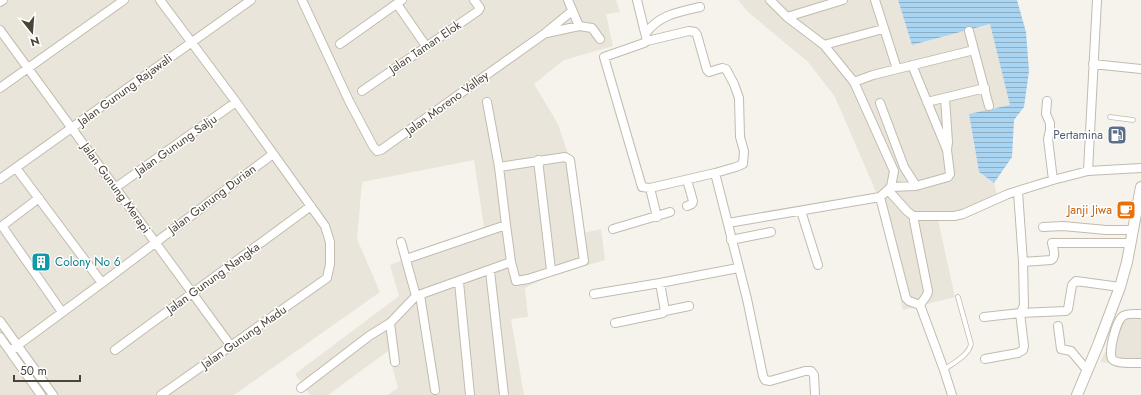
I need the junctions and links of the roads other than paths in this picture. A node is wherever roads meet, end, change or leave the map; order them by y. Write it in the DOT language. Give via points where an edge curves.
graph roads {
  1 [pos="3,0"];
  2 [pos="124,0"];
  3 [pos="160,0"];
  4 [pos="251,0"];
  5 [pos="302,0"];
  6 [pos="474,0"];
  7 [pos="568,0"];
  8 [pos="637,0"];
  9 [pos="770,0"];
  10 [pos="843,0"];
  11 [pos="875,0"];
  12 [pos="1097,0"];
  13 [pos="0,2"];
  14 [pos="399,2"];
  15 [pos="700,7"];
  16 [pos="572,11"];
  17 [pos="787,17"];
  18 [pos="580,26"];
  19 [pos="884,28"];
  20 [pos="0,30"];
  21 [pos="969,31"];
  22 [pos="544,34"];
  23 [pos="646,37"];
  24 [pos="600,39"];
  25 [pos="192,42"];
  26 [pos="340,44"];
  27 [pos="824,45"];
  28 [pos="426,46"];
  29 [pos="974,50"];
  30 [pos="1093,64"];
  31 [pos="912,65"];
  32 [pos="28,69"];
  33 [pos="897,69"];
  34 [pos="1141,69"];
  35 [pos="854,82"];
  36 [pos="0,88"];
  37 [pos="985,88"];
  38 [pos="362,91"];
  39 [pos="945,98"];
  40 [pos="1047,101"];
  41 [pos="236,102"];
  42 [pos="486,102"];
  43 [pos="927,102"];
  44 [pos="880,103"];
  45 [pos="990,106"];
  46 [pos="1110,117"];
  47 [pos="1133,120"];
  48 [pos="71,128"];
  49 [pos="947,150"];
  50 [pos="273,154"];
  51 [pos="538,160"];
  52 [pos="499,167"];
  53 [pos="904,167"];
  54 [pos="16,168"];
  55 [pos="1141,168"];
  56 [pos="894,171"];
  57 [pos="1088,171"];
  58 [pos="715,173"];
  59 [pos="0,179"];
  60 [pos="687,180"];
  61 [pos="1053,180"];
  62 [pos="916,186"];
  63 [pos="115,188"];
  64 [pos="650,188"];
  65 [pos="890,189"];
  66 [pos="1141,190"];
  67 [pos="1018,192"];
  68 [pos="880,197"];
  69 [pos="39,198"];
  70 [pos="311,206"];
  71 [pos="687,206"];
  72 [pos="800,211"];
  73 [pos="670,212"];
  74 [pos="657,217"];
  75 [pos="914,222"];
  76 [pos="728,223"];
  77 [pos="506,225"];
  78 [pos="1043,227"];
  79 [pos="1136,228"];
  80 [pos="613,229"];
  81 [pos="1106,230"];
  82 [pos="771,232"];
  83 [pos="731,240"];
  84 [pos="155,242"];
  85 [pos="401,242"];
  86 [pos="1104,243"];
  87 [pos="1131,243"];
  88 [pos="406,259"];
  89 [pos="511,262"];
  90 [pos="1023,262"];
  91 [pos="818,265"];
  92 [pos="738,268"];
  93 [pos="551,270"];
  94 [pos="490,271"];
  95 [pos="459,282"];
  96 [pos="102,283"];
  97 [pos="660,283"];
  98 [pos="1120,287"];
  99 [pos="192,293"];
  100 [pos="594,294"];
  101 [pos="418,295"];
  102 [pos="958,297"];
  103 [pos="920,305"];
  104 [pos="689,306"];
  105 [pos="666,311"];
  106 [pos="62,312"];
  107 [pos="1020,313"];
  108 [pos="1141,314"];
  109 [pos="984,317"];
  110 [pos="0,321"];
  111 [pos="390,323"];
  112 [pos="615,323"];
  113 [pos="1058,326"];
  114 [pos="0,337"];
  115 [pos="17,345"];
  116 [pos="232,346"];
  117 [pos="115,350"];
  118 [pos="10,351"];
  119 [pos="985,359"];
  120 [pos="395,362"];
  121 [pos="1141,363"];
  122 [pos="944,370"];
  123 [pos="1087,370"];
  124 [pos="301,388"];
  125 [pos="435,390"];
  126 [pos="41,395"];
  127 [pos="54,395"];
  128 [pos="161,395"];
  129 [pos="470,395"];
  130 [pos="504,395"];
  131 [pos="815,395"];
  132 [pos="952,395"];
  133 [pos="1077,395"];
  1 -- 13 [label="street"];
  2 -- 32 [label="street"];
  3 -- 25 [label="street"];
  4 -- 25 [label="street, Jalan Gunung Rajawali"];
  5 -- 22 [label="street, Jalan Moreno Valley" via="360,122 377,151"];
  6 -- 28 [label="street, Jalan Taman Elok" via="480,8 478,11"];
  7 -- 16 [label="street"];
  8 -- 23 [label="street"];
  9 -- 17 [label="street"];
  10 -- 17 [label="street"];
  11 -- 19 [label="street"];
  12 -- 30 [label="street"];
  14 -- 26 [label="street"];
  14 -- 28 [label="street"];
  15 -- 23 [label="street" via="666,16 655,22"];
  16 -- 18 [label="street"];
  16 -- 22 [label="street, Jalan Moreno Valley"];
  17 -- 27 [label="street"];
  18 -- 22 [label="street, Jalan Moreno Valley"];
  18 -- 24 [label="street" via="592,28"];
  19 -- 27 [label="street"];
  19 -- 33 [label="street"];
  20 -- 32 [label="street, Jalan Gunung Merapi"];
  21 -- 29 [label="street"];
  23 -- 58 [label="street" via="695,32 707,70 709,72 726,68 739,98 743,164"];
  23 -- 64 [label="street" via="644,43 604,57 642,187"];
  25 -- 41 [label="street"];
  25 -- 48 [label="street, Jalan Gunung Rajawali"];
  27 -- 35 [label="street"];
  28 -- 38 [label="street, Jalan Taman Elok"];
  29 -- 31 [label="street"];
  29 -- 37 [label="street"];
  30 -- 34 [label="street"];
  30 -- 57 [label="street"];
  31 -- 33 [label="street"];
  31 -- 43 [label="street"];
  32 -- 36 [label="street"];
  32 -- 48 [label="street, Jalan Gunung Merapi"];
  33 -- 35 [label="street"];
  35 -- 56 [label="street"];
  37 -- 39 [label="street"];
  37 -- 45 [label="street"];
  39 -- 43 [label="street"];
  39 -- 49 [label="street"];
  40 -- 61 [label="street"];
  41 -- 50 [label="street"];
  41 -- 63 [label="street, Jalan Gunung Salju"];
  42 -- 52 [label="street"];
  43 -- 49 [label="street"];
  44 -- 53 [label="street"];
  46 -- 47 [label="lane"];
  48 -- 54 [label="street, Jalan Gunung Rajawali"];
  48 -- 63 [label="street, Jalan Gunung Merapi"];
  49 -- 62 [label="street" via="950,174 948,177"];
  50 -- 70 [label="street"];
  50 -- 84 [label="street, Jalan Gunung Durian"];
  51 -- 52 [label="street"];
  51 -- 93 [label="street"];
  51 -- 93 [label="street" via="565,157 570,160 582,242 584,261"];
  52 -- 77 [label="street"];
  53 -- 56 [label="street"];
  53 -- 62 [label="street"];
  54 -- 59 [label="street, Jalan Gunung Rajawali"];
  54 -- 69 [label="street"];
  55 -- 57 [label="street"];
  56 -- 65 [label="street"];
  57 -- 61 [label="street"];
  58 -- 60 [label="street"];
  58 -- 76 [label="street"];
  60 -- 64 [label="street"];
  60 -- 71 [label="street" via="693,201"];
  61 -- 67 [label="street"];
  62 -- 65 [label="street"];
  63 -- 84 [label="street, Jalan Gunung Merapi"];
  64 -- 74 [label="street"];
  65 -- 67 [label="street" via="913,216 963,214"];
  65 -- 68 [label="street"];
  66 -- 79 [label="street"];
  67 -- 90 [label="street"];
  68 -- 72 [label="street"];
  68 -- 103 [label="street" via="906,298"];
  69 -- 96 [label="street"];
  69 -- 106 [label="street" via="2,226"];
  70 -- 99 [label="street, Jalan Gunung Nangka"];
  70 -- 116 [label="street, Jalan Gunung Madu" via="325,226 330,242 327,278"];
  72 -- 76 [label="street"];
  72 -- 91 [label="street"];
  73 -- 74 [label="street"];
  74 -- 80 [label="street"];
  75 -- 103 [label="street" via="928,291"];
  76 -- 83 [label="street"];
  77 -- 88 [label="street"];
  77 -- 89 [label="street"];
  78 -- 81 [label="street"];
  79 -- 81 [label="street"];
  79 -- 87 [label="street"];
  81 -- 86 [label="street"];
  82 -- 83 [label="street"];
  83 -- 92 [label="street"];
  84 -- 96 [label="street, Jalan Gunung Durian"];
  84 -- 99 [label="street, Jalan Gunung Merapi"];
  85 -- 88 [label="street"];
  86 -- 87 [label="street"];
  86 -- 90 [label="street" via="1052,243 1053,259"];
  87 -- 98 [label="street"];
  88 -- 101 [label="street"];
  89 -- 93 [label="street" via="515,280 518,282"];
  89 -- 94 [label="street"];
  90 -- 107 [label="street" via="1024,306"];
  92 -- 97 [label="street"];
  92 -- 131 [label="street" via="765,380 770,382 811,371 814,375"];
  94 -- 95 [label="street"];
  94 -- 130 [label="street"];
  95 -- 101 [label="street"];
  95 -- 129 [label="street"];
  96 -- 106 [label="street, Jalan Gunung Durian"];
  97 -- 100 [label="street"];
  97 -- 105 [label="street"];
  98 -- 107 [label="street" via="1076,281 1072,285 1066,311"];
  98 -- 123 [label="street"];
  99 -- 116 [label="street, Jalan Gunung Merapi"];
  99 -- 117 [label="street, Jalan Gunung Nangka"];
  101 -- 111 [label="street"];
  101 -- 125 [label="street"];
  102 -- 122 [label="lane" via="971,344 967,352"];
  103 -- 122 [label="street"];
  104 -- 105 [label="street"];
  105 -- 112 [label="street"];
  106 -- 115 [label="street, Jalan Gunung Durian"];
  107 -- 109 [label="street"];
  107 -- 119 [label="street" via="1023,350"];
  108 -- 121 [label="street" via="1127,314 1120,318 1113,335 1111,356 1116,362"];
  110 -- 115 [label="street"];
  111 -- 120 [label="street"];
  111 -- 124 [label="street"];
  113 -- 123 [label="street" via="1061,349 1071,351"];
  114 -- 118 [label="street"];
  115 -- 118 [label="street, Jalan Gunung Durian"];
  115 -- 127 [label="street"];
  116 -- 128 [label="street, Jalan Gunung Madu"];
  118 -- 126 [label="street"];
  122 -- 132 [label="street"];
  123 -- 133 [label="street"];
}
